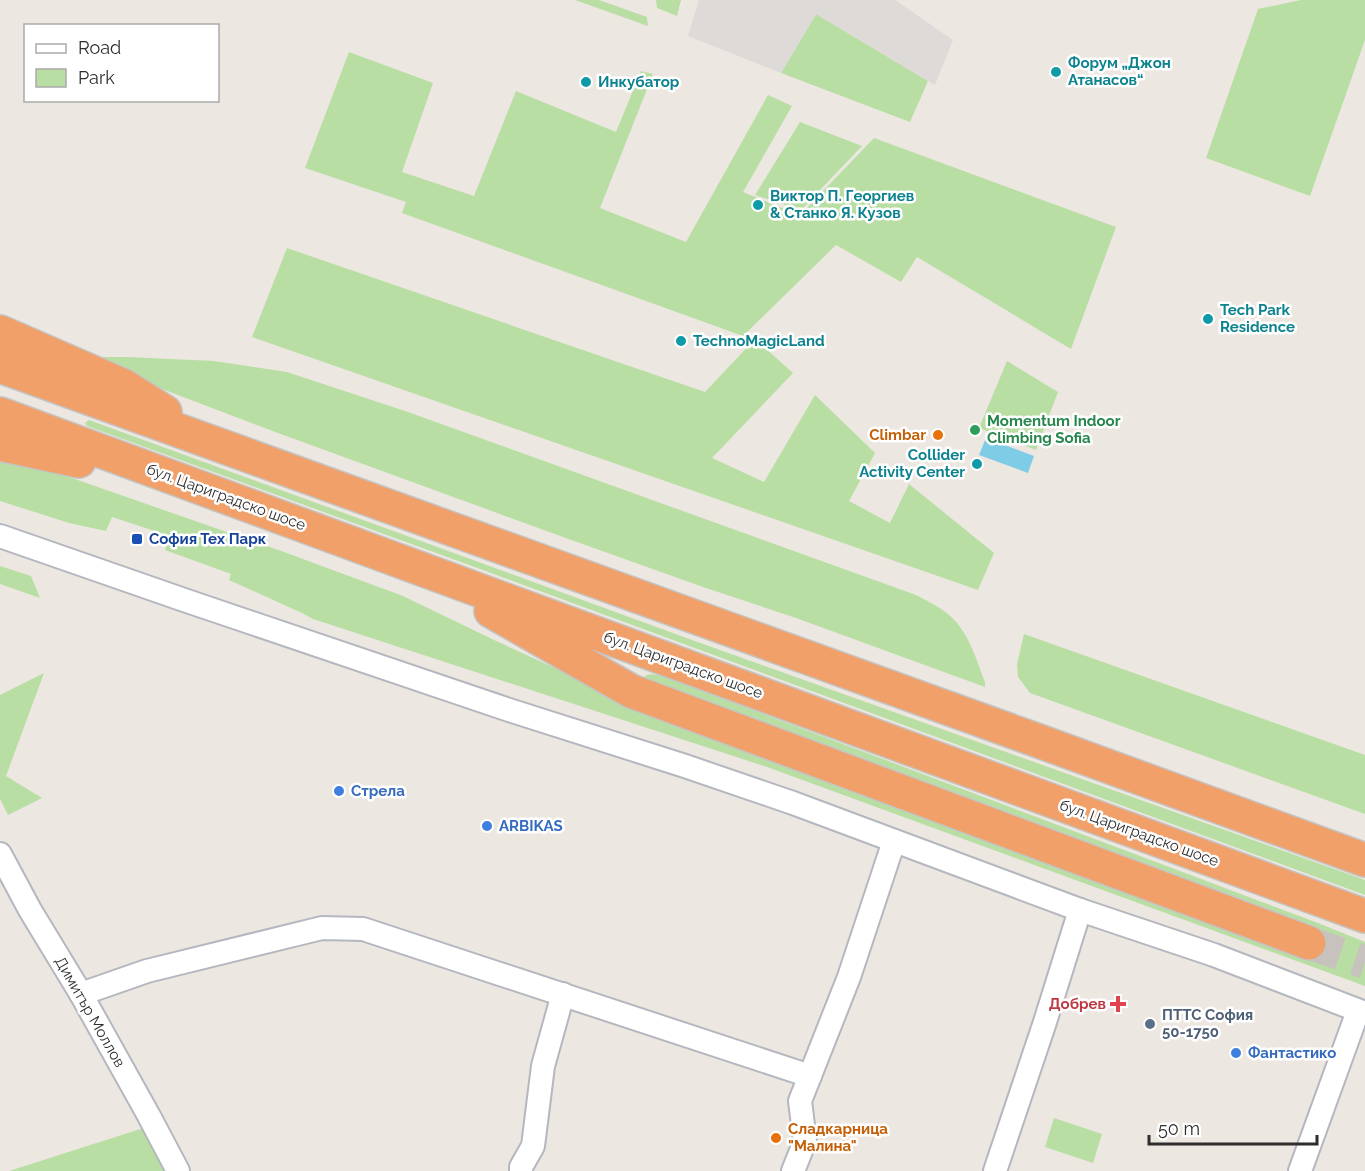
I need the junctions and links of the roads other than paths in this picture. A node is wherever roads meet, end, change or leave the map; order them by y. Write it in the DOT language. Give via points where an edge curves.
graph roads {
  1 [pos="0,332"];
  2 [pos="0,366"];
  3 [pos="0,414"];
  4 [pos="0,444"];
  5 [pos="222,447"];
  6 [pos="184,482"];
  7 [pos="0,536"];
  8 [pos="409,564"];
  9 [pos="894,841"];
  10 [pos="0,854"];
  11 [pos="1365,860"];
  12 [pos="1080,910"];
  13 [pos="1365,916"];
  14 [pos="1309,943"];
  15 [pos="81,994"];
  16 [pos="563,994"];
  17 [pos="1362,1012"];
  18 [pos="810,1076"];
  19 [pos="178,1171"];
  20 [pos="521,1171"];
  21 [pos="793,1171"];
  22 [pos="995,1171"];
  23 [pos="1300,1171"];
  1 -- 5 [label="highway" via="124,386"];
  2 -- 5 [label="highway"];
  3 -- 6 [label="highway, бул. Цариградско шосе"];
  4 -- 6 [label="highway"];
  5 -- 11 [label="highway"];
  6 -- 8 [label="highway, бул. Цариградско шосе"];
  7 -- 9 [label="street" via="685,766"];
  8 -- 13 [label="highway, бул. Цариградско шосе"];
  8 -- 14 [label="highway" via="631,691"];
  9 -- 12 [label="street"];
  9 -- 18 [label="street" via="849,977"];
  10 -- 15 [label="street, Димитър Моллов"];
  12 -- 17 [label="street" via="1214,955"];
  12 -- 22 [label="street"];
  15 -- 16 [label="street" via="147,970 322,928 363,928"];
  15 -- 19 [label="street, Димитър Моллов"];
  16 -- 18 [label="street"];
  16 -- 20 [label="street" via="543,1066 533,1146"];
  17 -- 23 [label="street"];
  18 -- 21 [label="street" via="800,1101 805,1141"];
}
